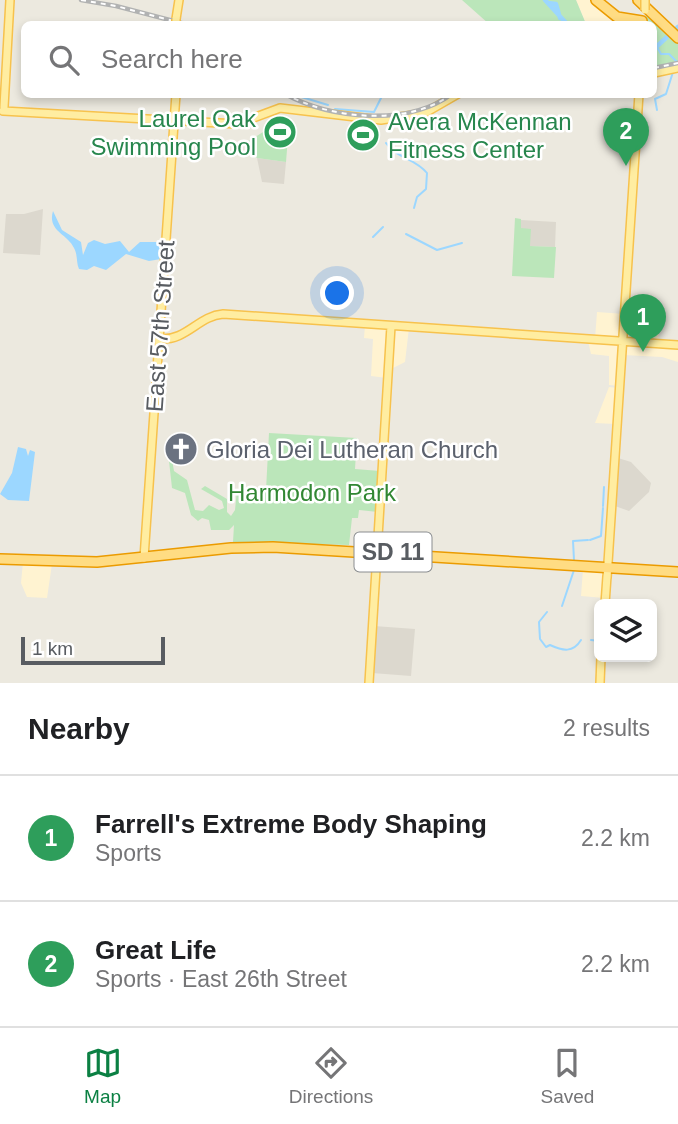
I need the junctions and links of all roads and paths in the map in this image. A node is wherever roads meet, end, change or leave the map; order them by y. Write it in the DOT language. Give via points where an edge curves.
graph roads {
  1 [pos="10,0"];
  2 [pos="178,0"];
  3 [pos="597,0"];
  4 [pos="642,14"];
  5 [pos="176,21"];
  6 [pos="669,25"];
  7 [pos="678,32"];
  8 [pos="678,38"];
  9 [pos="678,68"];
  10 [pos="657,73"];
  11 [pos="177,98"];
  12 [pos="452,98"];
  13 [pos="639,98"];
  14 [pos="2,108"];
  15 [pos="175,120"];
  16 [pos="392,326"];
  17 [pos="160,339"];
  18 [pos="623,341"];
  19 [pos="678,345"];
  20 [pos="377,552"];
  21 [pos="145,557"];
  22 [pos="0,559"];
  23 [pos="608,566"];
  24 [pos="678,571"];
  25 [pos="605,599"];
  26 [pos="601,662"];
  27 [pos="368,683"];
  28 [pos="600,683"];
  1 -- 14 [label="main road"];
  2 -- 5 [label="main road"];
  3 -- 4 [label="highway" via="614,16"];
  4 -- 6 [label="highway"];
  6 -- 7 [label="highway"];
  6 -- 8 [label="highway"];
  9 -- 10 [label="main road"];
  11 -- 15 [label="main road, East 57th Street"];
  12 -- 15 [label="main road" via="409,117 375,120 276,108 239,124"];
  13 -- 18 [label="main road"];
  14 -- 15 [label="main road"];
  15 -- 17 [label="main road, East 57th Street"];
  16 -- 17 [label="main road" via="221,314 205,318 179,337"];
  16 -- 18 [label="main road"];
  16 -- 20 [label="main road"];
  17 -- 21 [label="main road, East 57th Street"];
  18 -- 19 [label="main road"];
  18 -- 23 [label="main road"];
  20 -- 21 [label="highway, SD 11" via="253,547"];
  20 -- 23 [label="highway, SD 11"];
  20 -- 27 [label="main road"];
  21 -- 22 [label="highway, SD 11" via="54,562"];
  23 -- 24 [label="highway, SD 11"];
  23 -- 25 [label="main road"];
  26 -- 28 [label="main road"];
}
